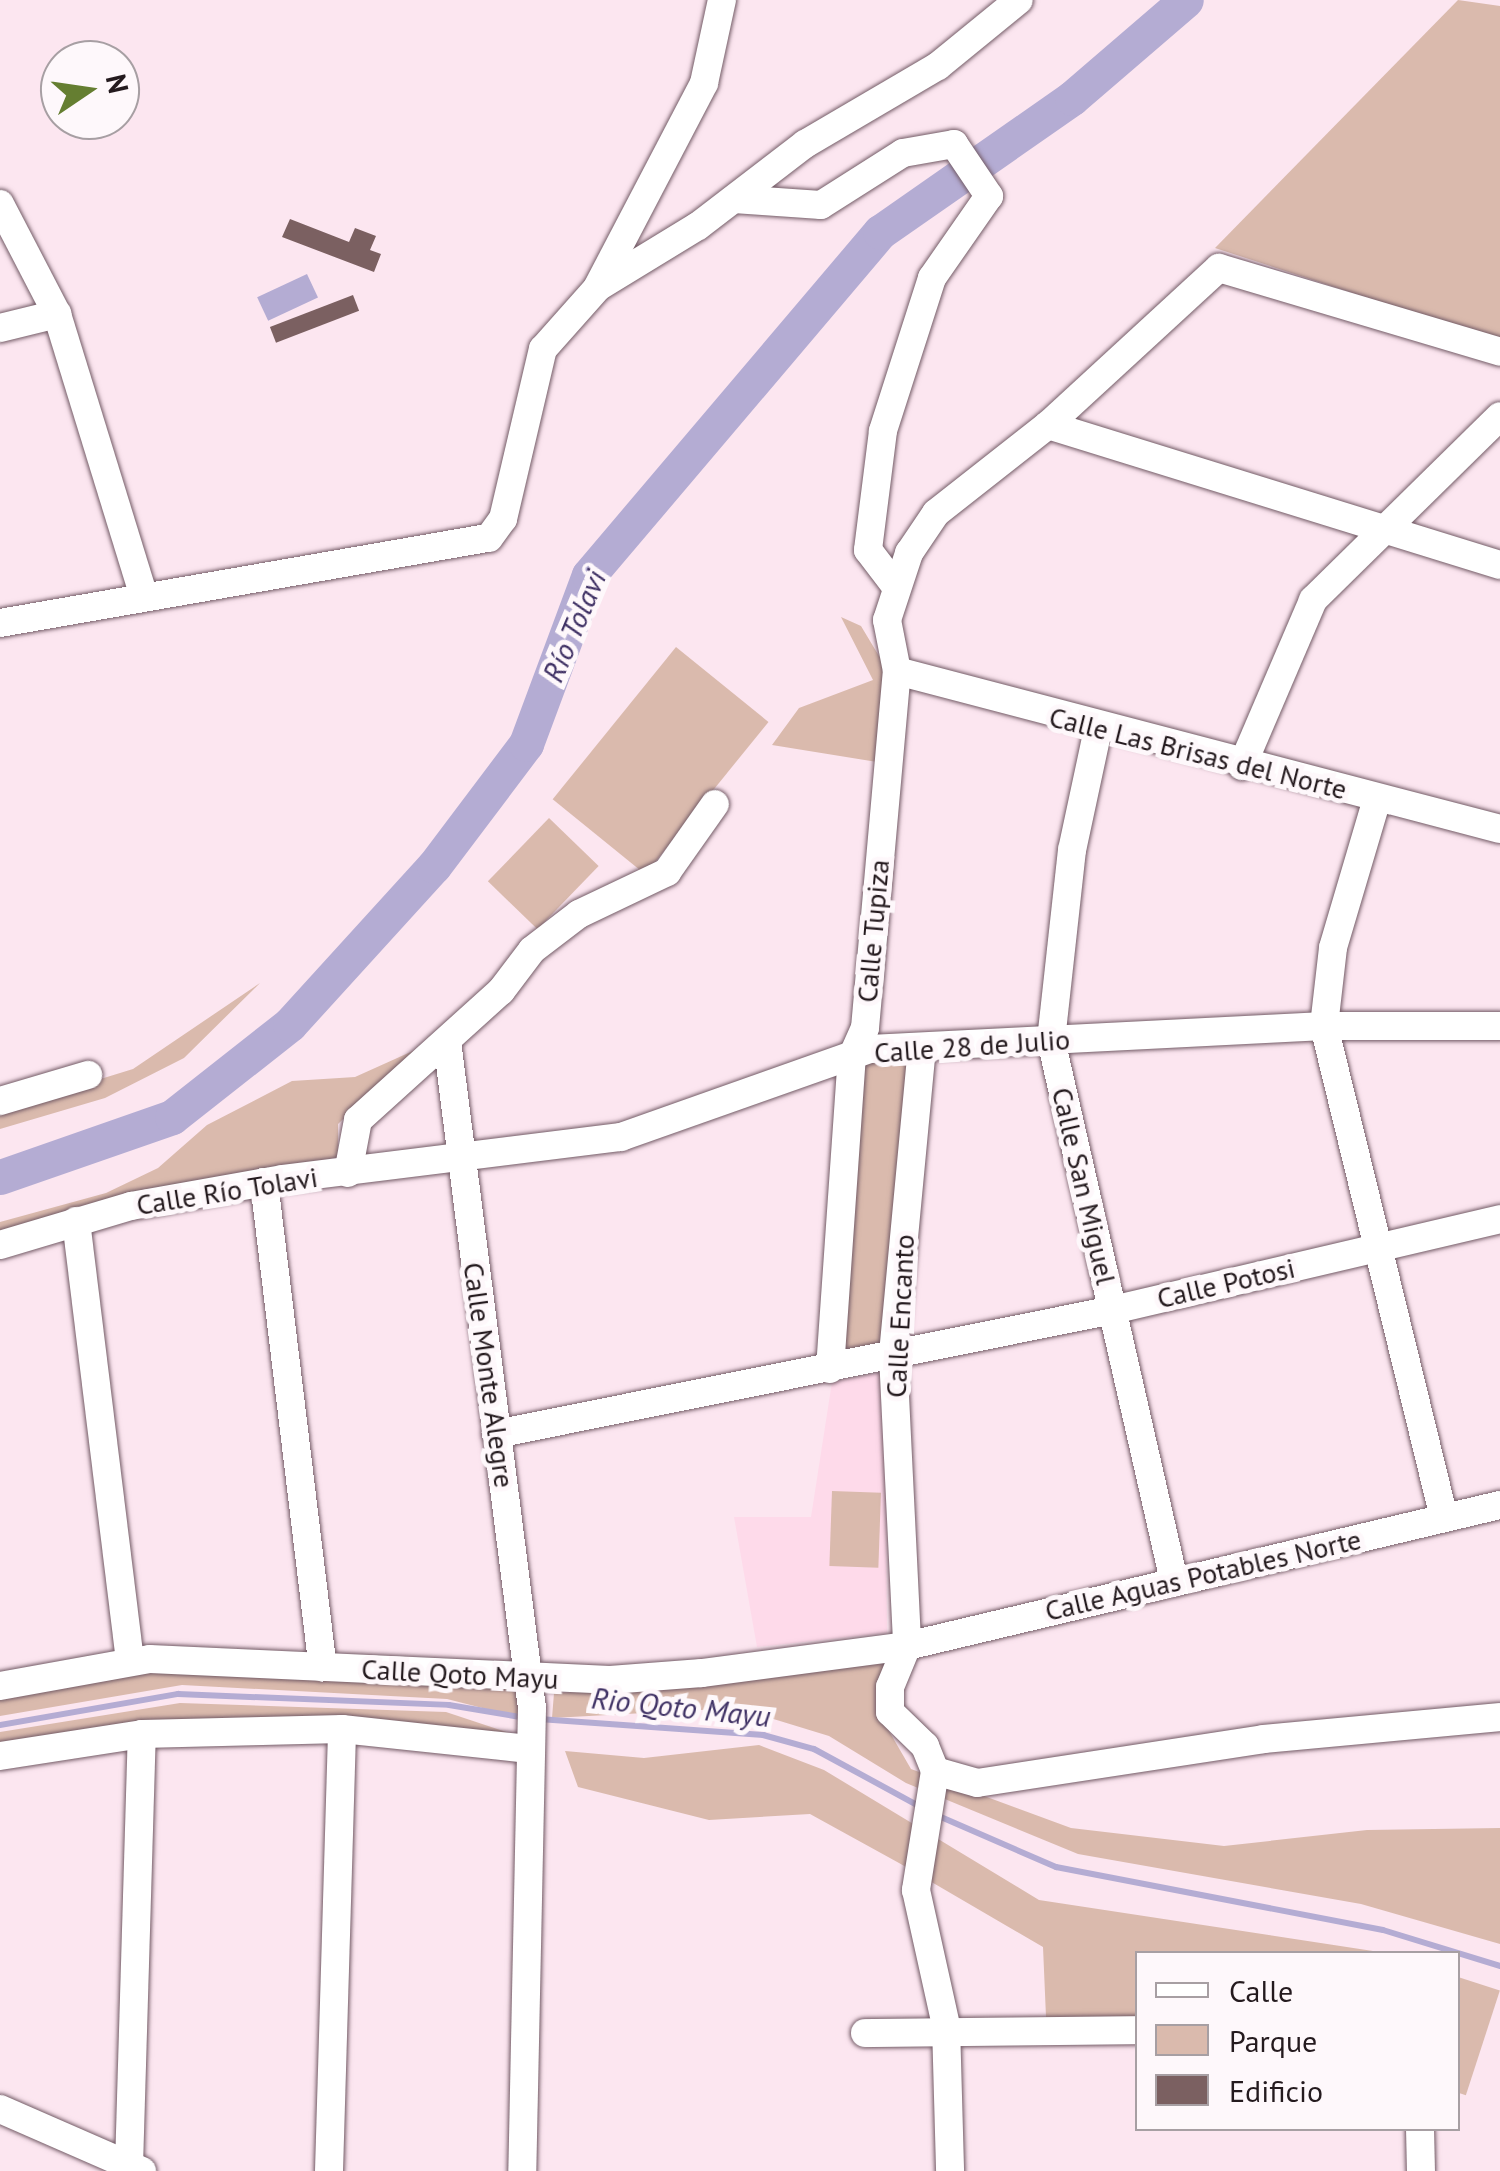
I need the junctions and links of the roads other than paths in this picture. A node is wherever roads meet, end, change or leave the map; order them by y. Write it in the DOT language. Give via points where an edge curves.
graph roads {
  1 [pos="722,0"];
  2 [pos="1020,0"];
  3 [pos="734,198"];
  4 [pos="0,204"];
  5 [pos="598,288"];
  6 [pos="57,314"];
  7 [pos="0,328"];
  8 [pos="1500,352"];
  9 [pos="1500,416"];
  10 [pos="1048,425"];
  11 [pos="1380,531"];
  12 [pos="1500,564"];
  13 [pos="894,584"];
  14 [pos="143,594"];
  15 [pos="0,624"];
  16 [pos="898,671"];
  17 [pos="1098,729"];
  18 [pos="1242,766"];
  19 [pos="1378,800"];
  20 [pos="715,804"];
  21 [pos="1498,824"];
  22 [pos="1324,1026"];
  23 [pos="1500,1026"];
  24 [pos="1051,1040"];
  25 [pos="447,1041"];
  26 [pos="922,1047"];
  27 [pos="852,1057"];
  28 [pos="88,1075"];
  29 [pos="0,1101"];
  30 [pos="460,1162"];
  31 [pos="348,1173"];
  32 [pos="264,1182"];
  33 [pos="1500,1220"];
  34 [pos="76,1221"];
  35 [pos="0,1245"];
  36 [pos="1380,1248"];
  37 [pos="1112,1310"];
  38 [pos="893,1355"];
  39 [pos="830,1369"];
  40 [pos="496,1434"];
  41 [pos="1500,1505"];
  42 [pos="1444,1518"];
  43 [pos="1174,1580"];
  44 [pos="907,1646"];
  45 [pos="130,1661"];
  46 [pos="322,1668"];
  47 [pos="530,1678"];
  48 [pos="0,1686"];
  49 [pos="1500,1717"];
  50 [pos="342,1728"];
  51 [pos="530,1730"];
  52 [pos="142,1734"];
  53 [pos="0,1756"];
  54 [pos="935,1771"];
  55 [pos="946,2030"];
  56 [pos="1135,2030"];
  57 [pos="865,2033"];
  58 [pos="0,2109"];
  59 [pos="1420,2131"];
  60 [pos="136,2168"];
  61 [pos="329,2171"];
  62 [pos="522,2171"];
  63 [pos="950,2171"];
  64 [pos="1420,2171"];
  1 -- 5 [label="street" via="704,84"];
  2 -- 3 [label="street" via="938,66 805,144"];
  3 -- 5 [label="street"];
  3 -- 13 [label="street" via="820,205 904,153 954,144 989,196 932,278 883,431 868,550"];
  4 -- 6 [label="street"];
  5 -- 14 [label="street" via="543,348 503,519 488,538 356,567"];
  6 -- 7 [label="street"];
  6 -- 14 [label="street"];
  8 -- 10 [label="street" via="1219,268"];
  9 -- 11 [label="street"];
  10 -- 11 [label="street"];
  10 -- 13 [label="street" via="936,513"];
  11 -- 12 [label="street"];
  11 -- 18 [label="street" via="1312,600"];
  13 -- 16 [label="street, Calle Tupiza" via="887,620"];
  14 -- 15 [label="street"];
  16 -- 17 [label="street, Calle Las Brisas del Norte"];
  16 -- 27 [label="street, Calle Tupiza" via="865,1028"];
  17 -- 18 [label="street, Calle Las Brisas del Norte"];
  17 -- 24 [label="street, Calle San Miguel" via="1072,850"];
  18 -- 19 [label="street, Calle Las Brisas del Norte"];
  19 -- 21 [label="street, Calle Las Brisas del Norte"];
  19 -- 22 [label="street" via="1332,948"];
  20 -- 25 [label="street" via="667,872 579,914 532,950"];
  22 -- 23 [label="street, Calle 28 de Julio"];
  22 -- 24 [label="street, Calle 28 de Julio"];
  22 -- 36 [label="street"];
  24 -- 26 [label="street, Calle 28 de Julio"];
  24 -- 37 [label="street, Calle San Miguel"];
  25 -- 30 [label="street, Calle Monte Alegre"];
  25 -- 31 [label="street" via="358,1120"];
  26 -- 27 [label="street, Calle 28 de Julio"];
  26 -- 38 [label="street, Calle Encanto"];
  27 -- 30 [label="street, Calle 28 de Julio" via="621,1136"];
  27 -- 39 [label="street, Calle Tupiza"];
  28 -- 29 [label="street"];
  30 -- 31 [label="street, Calle Río Tolavi"];
  30 -- 40 [label="street, Calle Monte Alegre"];
  31 -- 32 [label="street, Calle Río Tolavi"];
  32 -- 34 [label="street, Calle Río Tolavi"];
  32 -- 46 [label="street"];
  33 -- 36 [label="street, Calle Potosi"];
  34 -- 35 [label="street, Calle Río Tolavi"];
  34 -- 45 [label="street"];
  36 -- 37 [label="street, Calle Potosi"];
  36 -- 42 [label="street"];
  37 -- 38 [label="street, Calle Potosi"];
  37 -- 43 [label="street, Calle San Miguel"];
  38 -- 39 [label="street, Calle Potosi"];
  38 -- 44 [label="street, Calle Encanto"];
  39 -- 40 [label="street, Calle Potosi"];
  40 -- 47 [label="street, Calle Monte Alegre"];
  41 -- 42 [label="street, Calle Aguas Potables Norte"];
  42 -- 43 [label="street, Calle Aguas Potables Norte"];
  43 -- 44 [label="street, Calle Aguas Potables Norte"];
  44 -- 47 [label="street, Calle Qoto Mayu" via="702,1673"];
  44 -- 54 [label="street" via="890,1687 890,1712 925,1746"];
  45 -- 46 [label="street, Calle Qoto Mayu"];
  45 -- 48 [label="street, Calle Qoto Mayu"];
  46 -- 47 [label="street, Calle Qoto Mayu"];
  47 -- 51 [label="street, Calle Monte Alegre"];
  49 -- 54 [label="street" via="1264,1739 977,1782"];
  50 -- 51 [label="street"];
  50 -- 52 [label="street"];
  50 -- 61 [label="street"];
  51 -- 62 [label="street, Calle Monte Alegre"];
  52 -- 53 [label="street"];
  52 -- 60 [label="street"];
  54 -- 55 [label="street" via="916,1890"];
  55 -- 56 [label="street"];
  55 -- 57 [label="street"];
  55 -- 63 [label="street"];
  58 -- 60 [label="street"];
  59 -- 64 [label="street"];
}
